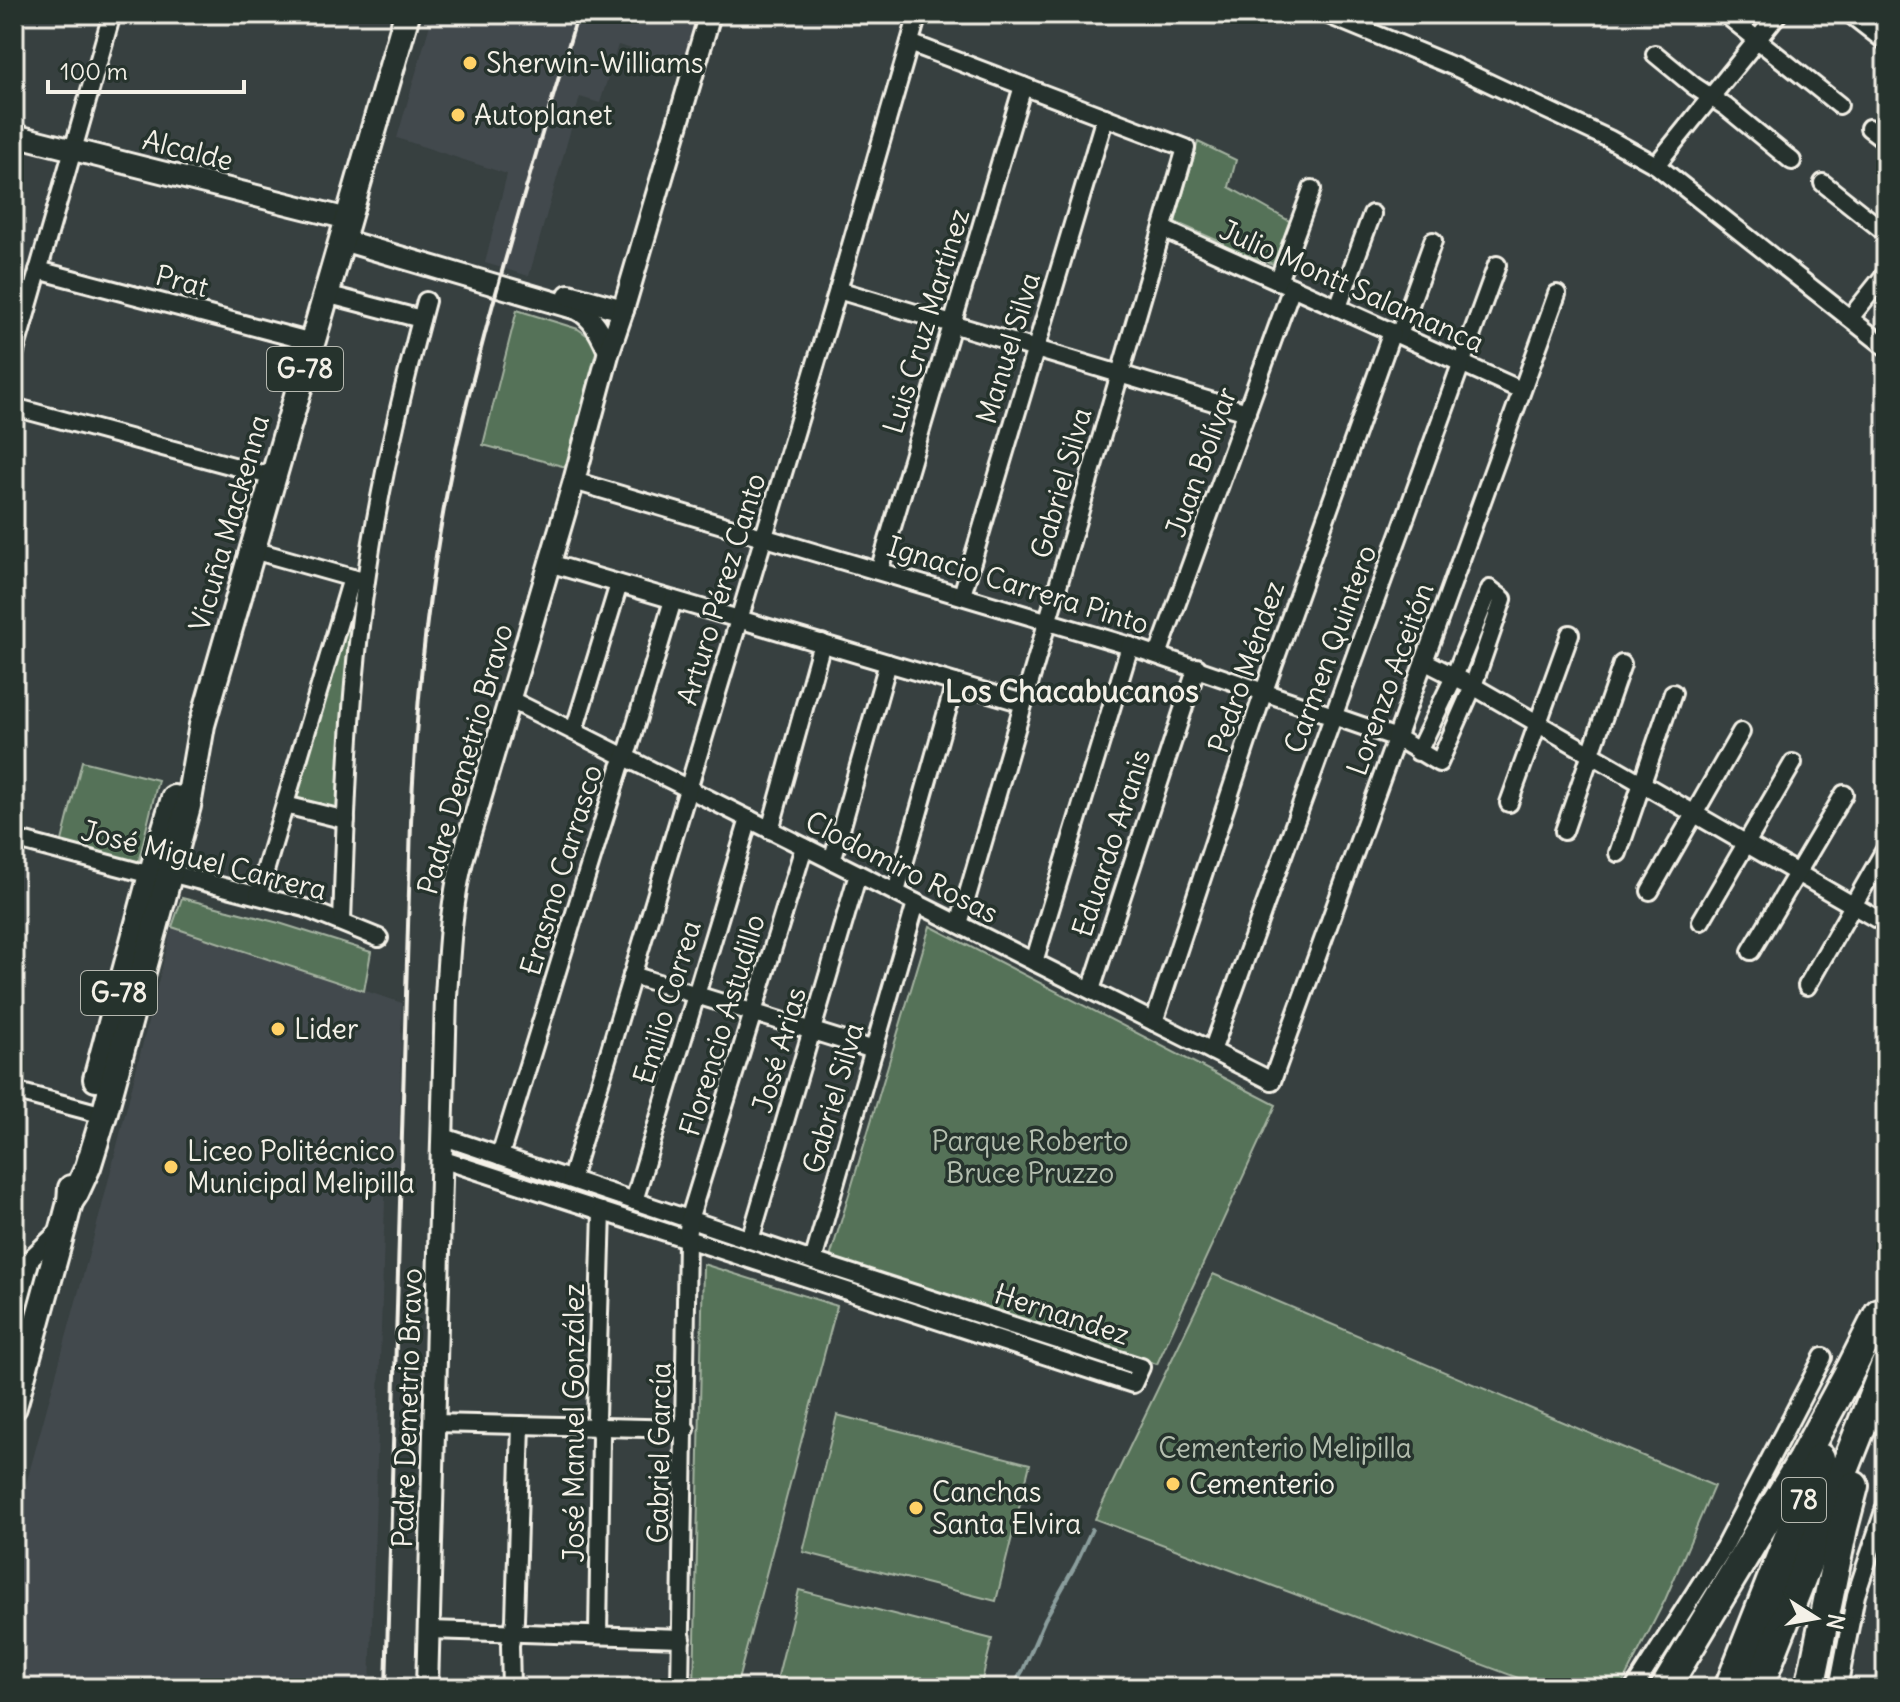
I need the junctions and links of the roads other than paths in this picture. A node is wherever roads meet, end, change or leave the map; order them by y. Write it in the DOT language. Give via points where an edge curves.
graph roads {
  1 [pos="112,14"];
  2 [pos="407,14"];
  3 [pos="710,14"];
  4 [pos="918,14"];
  5 [pos="1326,14"];
  6 [pos="1725,14"];
  7 [pos="1778,14"];
  8 [pos="1850,14"];
  9 [pos="1757,40"];
  10 [pos="1886,42"];
  11 [pos="910,43"];
  12 [pos="1655,54"];
  13 [pos="1023,86"];
  14 [pos="1711,97"];
  15 [pos="1839,105"];
  16 [pos="1105,117"];
  17 [pos="1869,128"];
  18 [pos="14,135"];
  19 [pos="1886,141"];
  20 [pos="73,149"];
  21 [pos="1792,161"];
  22 [pos="1656,165"];
  23 [pos="1823,183"];
  24 [pos="1312,189"];
  25 [pos="1372,214"];
  26 [pos="1163,229"];
  27 [pos="345,230"];
  28 [pos="1886,233"];
  29 [pos="1433,241"];
  30 [pos="1497,265"];
  31 [pos="38,270"];
  32 [pos="1886,273"];
  33 [pos="1285,284"];
  34 [pos="838,290"];
  35 [pos="326,294"];
  36 [pos="1557,294"];
  37 [pos="426,301"];
  38 [pos="1338,307"];
  39 [pos="623,310"];
  40 [pos="1850,318"];
  41 [pos="421,319"];
  42 [pos="952,324"];
  43 [pos="1396,333"];
  44 [pos="312,342"];
  45 [pos="1886,347"];
  46 [pos="1035,349"];
  47 [pos="609,351"];
  48 [pos="14,355"];
  49 [pos="1461,363"];
  50 [pos="1120,374"];
  51 [pos="1521,390"];
  52 [pos="14,407"];
  53 [pos="1247,412"];
  54 [pos="274,477"];
  55 [pos="574,481"];
  56 [pos="764,537"];
  57 [pos="253,550"];
  58 [pos="549,563"];
  59 [pos="879,571"];
  60 [pos="359,580"];
  61 [pos="619,584"];
  62 [pos="962,595"];
  63 [pos="673,600"];
  64 [pos="739,619"];
  65 [pos="1047,620"];
  66 [pos="1570,634"];
  67 [pos="822,643"];
  68 [pos="1130,646"];
  69 [pos="1158,655"];
  70 [pos="1424,661"];
  71 [pos="888,663"];
  72 [pos="1622,664"];
  73 [pos="1197,667"];
  74 [pos="1454,677"];
  75 [pos="955,683"];
  76 [pos="1473,686"];
  77 [pos="1264,691"];
  78 [pos="1673,693"];
  79 [pos="509,699"];
  80 [pos="1023,703"];
  81 [pos="1334,716"];
  82 [pos="1538,724"];
  83 [pos="574,731"];
  84 [pos="1741,732"];
  85 [pos="1397,738"];
  86 [pos="1418,752"];
  87 [pos="1590,754"];
  88 [pos="624,757"];
  89 [pos="1793,763"];
  90 [pos="1642,784"];
  91 [pos="687,788"];
  92 [pos="1844,794"];
  93 [pos="1509,803"];
  94 [pos="285,805"];
  95 [pos="1693,813"];
  96 [pos="749,819"];
  97 [pos="346,820"];
  98 [pos="770,830"];
  99 [pos="1564,831"];
  100 [pos="14,839"];
  101 [pos="1746,844"];
  102 [pos="804,847"];
  103 [pos="1886,848"];
  104 [pos="1618,853"];
  105 [pos="832,861"];
  106 [pos="1797,873"];
  107 [pos="161,874"];
  108 [pos="858,874"];
  109 [pos="1650,891"];
  110 [pos="896,892"];
  111 [pos="258,895"];
  112 [pos="916,903"];
  113 [pos="1853,905"];
  114 [pos="1701,921"];
  115 [pos="342,922"];
  116 [pos="1882,922"];
  117 [pos="959,924"];
  118 [pos="379,938"];
  119 [pos="1751,951"];
  120 [pos="1034,962"];
  121 [pos="632,975"];
  122 [pos="1807,986"];
  123 [pos="1091,990"];
  124 [pos="696,995"];
  125 [pos="753,1012"];
  126 [pos="1154,1022"];
  127 [pos="812,1030"];
  128 [pos="874,1050"];
  129 [pos="1212,1051"];
  130 [pos="1272,1081"];
  131 [pos="14,1091"];
  132 [pos="96,1113"];
  133 [pos="441,1136"];
  134 [pos="500,1156"];
  135 [pos="441,1159"];
  136 [pos="571,1179"];
  137 [pos="634,1201"];
  138 [pos="602,1211"];
  139 [pos="67,1214"];
  140 [pos="689,1220"];
  141 [pos="687,1239"];
  142 [pos="750,1240"];
  143 [pos="813,1261"];
  144 [pos="1882,1303"];
  145 [pos="14,1321"];
  146 [pos="1823,1357"];
  147 [pos="1886,1366"];
  148 [pos="14,1407"];
  149 [pos="434,1423"];
  150 [pos="521,1425"];
  151 [pos="599,1427"];
  152 [pos="686,1429"];
  153 [pos="1886,1505"];
  154 [pos="429,1630"];
  155 [pos="513,1633"];
  156 [pos="598,1635"];
  157 [pos="682,1638"];
  158 [pos="427,1688"];
  159 [pos="511,1688"];
  160 [pos="680,1688"];
  161 [pos="1634,1688"];
  162 [pos="1665,1688"];
  163 [pos="1729,1688"];
  164 [pos="1758,1688"];
  165 [pos="1810,1688"];
  166 [pos="1838,1688"];
  1 -- 20 [label="street"];
  2 -- 27 [label="main road, Vicuña Mackenna / G-78"];
  3 -- 39 [label="street, Padre Demetrio Bravo"];
  4 -- 11 [label="street, Arturo Pérez Canto"];
  5 -- 22 [label="street" via="1455,67"];
  6 -- 9 [label="street"];
  7 -- 9 [label="street"];
  8 -- 10 [label="street"];
  9 -- 14 [label="street"];
  9 -- 15 [label="street"];
  11 -- 13 [label="street"];
  11 -- 34 [label="street, Arturo Pérez Canto"];
  12 -- 14 [label="street"];
  13 -- 16 [label="street"];
  13 -- 42 [label="street, Luis Cruz Martínez"];
  14 -- 21 [label="street"];
  14 -- 22 [label="street"];
  16 -- 26 [label="street, Gabriel Silva" via="1186,148"];
  16 -- 46 [label="street, Manuel Silva"];
  17 -- 19 [label="street"];
  18 -- 20 [label="street, Alcalde"];
  20 -- 27 [label="street, Alcalde"];
  20 -- 31 [label="street"];
  22 -- 40 [label="street"];
  23 -- 28 [label="street"];
  24 -- 33 [label="street, Juan Bolívar"];
  25 -- 38 [label="street"];
  26 -- 33 [label="street, Julio Montt Salamanca"];
  26 -- 50 [label="street, Gabriel Silva"];
  27 -- 35 [label="main road, Vicuña Mackenna / G-78"];
  27 -- 39 [label="street, Alcalde"];
  27 -- 47 [label="street, Alcalde" via="577,309 590,318"];
  29 -- 43 [label="street, Pedro Méndez"];
  30 -- 49 [label="street, Carmen Quintero"];
  31 -- 44 [label="street, Prat"];
  31 -- 48 [label="street"];
  32 -- 40 [label="street"];
  33 -- 38 [label="street, Julio Montt Salamanca"];
  33 -- 53 [label="street, Juan Bolívar"];
  34 -- 42 [label="street"];
  34 -- 56 [label="street, Arturo Pérez Canto"];
  35 -- 41 [label="street"];
  35 -- 44 [label="main road, Vicuña Mackenna / G-78"];
  36 -- 51 [label="street, Lorenzo Aceitón"];
  37 -- 41 [label="street"];
  38 -- 43 [label="street, Julio Montt Salamanca"];
  39 -- 47 [label="street, Padre Demetrio Bravo"];
  40 -- 45 [label="street"];
  41 -- 60 [label="street"];
  42 -- 46 [label="street"];
  42 -- 59 [label="street, Luis Cruz Martínez"];
  43 -- 49 [label="street, Julio Montt Salamanca"];
  43 -- 77 [label="street, Pedro Méndez"];
  44 -- 54 [label="main road, Vicuña Mackenna / G-78"];
  46 -- 50 [label="street"];
  46 -- 62 [label="street, Manuel Silva"];
  47 -- 55 [label="street, Padre Demetrio Bravo"];
  49 -- 51 [label="street, Julio Montt Salamanca"];
  49 -- 81 [label="street, Carmen Quintero"];
  50 -- 53 [label="street"];
  50 -- 65 [label="street, Gabriel Silva"];
  51 -- 70 [label="street, Lorenzo Aceitón"];
  52 -- 54 [label="street"];
  53 -- 69 [label="street, Juan Bolívar"];
  54 -- 57 [label="main road, Vicuña Mackenna / G-78"];
  55 -- 56 [label="street, Ignacio Carrera Pinto"];
  55 -- 58 [label="street, Padre Demetrio Bravo"];
  56 -- 59 [label="street, Ignacio Carrera Pinto"];
  56 -- 64 [label="street, Arturo Pérez Canto"];
  57 -- 60 [label="street"];
  57 -- 107 [label="main road, Vicuña Mackenna / G-78" via="202,725 181,775"];
  58 -- 61 [label="street"];
  58 -- 79 [label="street, Padre Demetrio Bravo"];
  59 -- 62 [label="street, Ignacio Carrera Pinto"];
  60 -- 94 [label="street"];
  60 -- 97 [label="street"];
  61 -- 63 [label="street"];
  61 -- 83 [label="street"];
  62 -- 65 [label="street, Ignacio Carrera Pinto"];
  63 -- 64 [label="street"];
  63 -- 88 [label="street, Erasmo Carrasco"];
  64 -- 67 [label="street"];
  64 -- 91 [label="street, Arturo Pérez Canto"];
  65 -- 68 [label="street, Ignacio Carrera Pinto"];
  65 -- 80 [label="street, Gabriel Silva"];
  66 -- 82 [label="street"];
  67 -- 71 [label="street"];
  67 -- 98 [label="street"];
  68 -- 69 [label="street, Ignacio Carrera Pinto"];
  68 -- 120 [label="street"];
  69 -- 73 [label="street, Ignacio Carrera Pinto"];
  70 -- 74 [label="street"];
  70 -- 85 [label="street, Lorenzo Aceitón"];
  71 -- 75 [label="street"];
  71 -- 105 [label="street"];
  72 -- 87 [label="street"];
  73 -- 77 [label="street, Ignacio Carrera Pinto"];
  73 -- 123 [label="street, Eduardo Aranis"];
  74 -- 76 [label="street"];
  74 -- 76 [label="street" via="1490,589 1503,599"];
  74 -- 86 [label="street"];
  75 -- 80 [label="street"];
  75 -- 110 [label="street"];
  76 -- 82 [label="street"];
  76 -- 86 [label="street, Ignacio Carrera Pinto" via="1439,763"];
  77 -- 81 [label="street, Ignacio Carrera Pinto"];
  77 -- 126 [label="street, Pedro Méndez"];
  78 -- 90 [label="street"];
  79 -- 83 [label="street, Clodomiro Rosas"];
  79 -- 133 [label="street, Padre Demetrio Bravo" via="451,915"];
  80 -- 117 [label="street, Gabriel Silva"];
  81 -- 85 [label="street, Ignacio Carrera Pinto"];
  81 -- 129 [label="street, Carmen Quintero"];
  82 -- 87 [label="street"];
  82 -- 93 [label="street"];
  83 -- 88 [label="street, Clodomiro Rosas"];
  84 -- 95 [label="street"];
  85 -- 86 [label="street, Ignacio Carrera Pinto"];
  85 -- 130 [label="street, Lorenzo Aceitón"];
  87 -- 90 [label="street"];
  87 -- 99 [label="street"];
  88 -- 91 [label="street, Clodomiro Rosas"];
  88 -- 134 [label="street, Erasmo Carrasco"];
  89 -- 101 [label="street"];
  90 -- 95 [label="street"];
  90 -- 104 [label="street"];
  91 -- 96 [label="street, Clodomiro Rosas"];
  91 -- 121 [label="street, Arturo Pérez Canto"];
  92 -- 106 [label="street"];
  94 -- 97 [label="street"];
  94 -- 111 [label="street"];
  95 -- 101 [label="street"];
  95 -- 109 [label="street"];
  96 -- 98 [label="street, Clodomiro Rosas"];
  96 -- 124 [label="street, Emilio Correa"];
  97 -- 115 [label="street"];
  98 -- 102 [label="street, Clodomiro Rosas"];
  100 -- 107 [label="street, José Miguel Carrera"];
  101 -- 106 [label="street"];
  101 -- 114 [label="street"];
  102 -- 105 [label="street, Clodomiro Rosas"];
  102 -- 125 [label="street, Florencio Astudillo"];
  103 -- 113 [label="street"];
  105 -- 108 [label="street, Clodomiro Rosas"];
  106 -- 113 [label="street"];
  106 -- 119 [label="street"];
  107 -- 111 [label="street, José Miguel Carrera"];
  107 -- 132 [label="main road, Vicuña Mackenna / G-78"];
  108 -- 110 [label="street, Clodomiro Rosas"];
  108 -- 127 [label="street, José Arias"];
  110 -- 112 [label="street, Clodomiro Rosas"];
  111 -- 115 [label="street, José Miguel Carrera"];
  112 -- 117 [label="street, Clodomiro Rosas"];
  112 -- 128 [label="street, Gabriel Silva"];
  113 -- 116 [label="street"];
  113 -- 122 [label="street"];
  115 -- 118 [label="street, José Miguel Carrera"];
  117 -- 120 [label="street, Clodomiro Rosas"];
  120 -- 123 [label="street, Clodomiro Rosas"];
  121 -- 124 [label="street"];
  121 -- 136 [label="street, Arturo Pérez Canto"];
  123 -- 126 [label="street, Clodomiro Rosas"];
  124 -- 125 [label="street"];
  124 -- 137 [label="street, Emilio Correa"];
  125 -- 127 [label="street"];
  125 -- 140 [label="street, Florencio Astudillo"];
  126 -- 129 [label="street, Clodomiro Rosas"];
  127 -- 128 [label="street"];
  127 -- 142 [label="street, José Arias"];
  128 -- 143 [label="street, Gabriel Silva"];
  129 -- 130 [label="street, Clodomiro Rosas"];
  131 -- 132 [label="street"];
  132 -- 139 [label="main road, Vicuña Mackenna / G-78" via="74,1164"];
  133 -- 134 [label="street, Hernandez"];
  133 -- 135 [label="street, Padre Demetrio Bravo"];
  134 -- 136 [label="street, Hernandez"];
  135 -- 138 [label="street, Hernandez"];
  135 -- 149 [label="street, Padre Demetrio Bravo"];
  136 -- 137 [label="street, Hernandez"];
  137 -- 140 [label="street, Hernandez"];
  138 -- 141 [label="street, Hernandez"];
  138 -- 151 [label="street, José Manuel González"];
  139 -- 145 [label="street" via="31,1258"];
  139 -- 148 [label="main road, Vicuña Mackenna / G-78"];
  140 -- 141 [label="street, Gabriel García"];
  140 -- 142 [label="street, Hernandez"];
  141 -- 143 [label="street, Hernandez" via="1133,1384 1141,1367"];
  141 -- 152 [label="street, Gabriel García"];
  142 -- 143 [label="street, Hernandez"];
  144 -- 162 [label="highway" via="1802,1460"];
  144 -- 163 [label="highway, 78"];
  146 -- 161 [label="street" via="1724,1547"];
  147 -- 164 [label="highway, 78"];
  147 -- 165 [label="highway" via="1843,1528"];
  149 -- 150 [label="street"];
  149 -- 154 [label="street, Padre Demetrio Bravo"];
  150 -- 151 [label="street"];
  150 -- 155 [label="street"];
  151 -- 152 [label="street"];
  151 -- 156 [label="street, José Manuel González"];
  152 -- 157 [label="street, Gabriel García"];
  153 -- 166 [label="street" via="1856,1595"];
  154 -- 155 [label="street"];
  154 -- 158 [label="street, Padre Demetrio Bravo"];
  155 -- 156 [label="street"];
  155 -- 159 [label="street"];
  156 -- 157 [label="street"];
  157 -- 160 [label="street, Gabriel García"];
}
